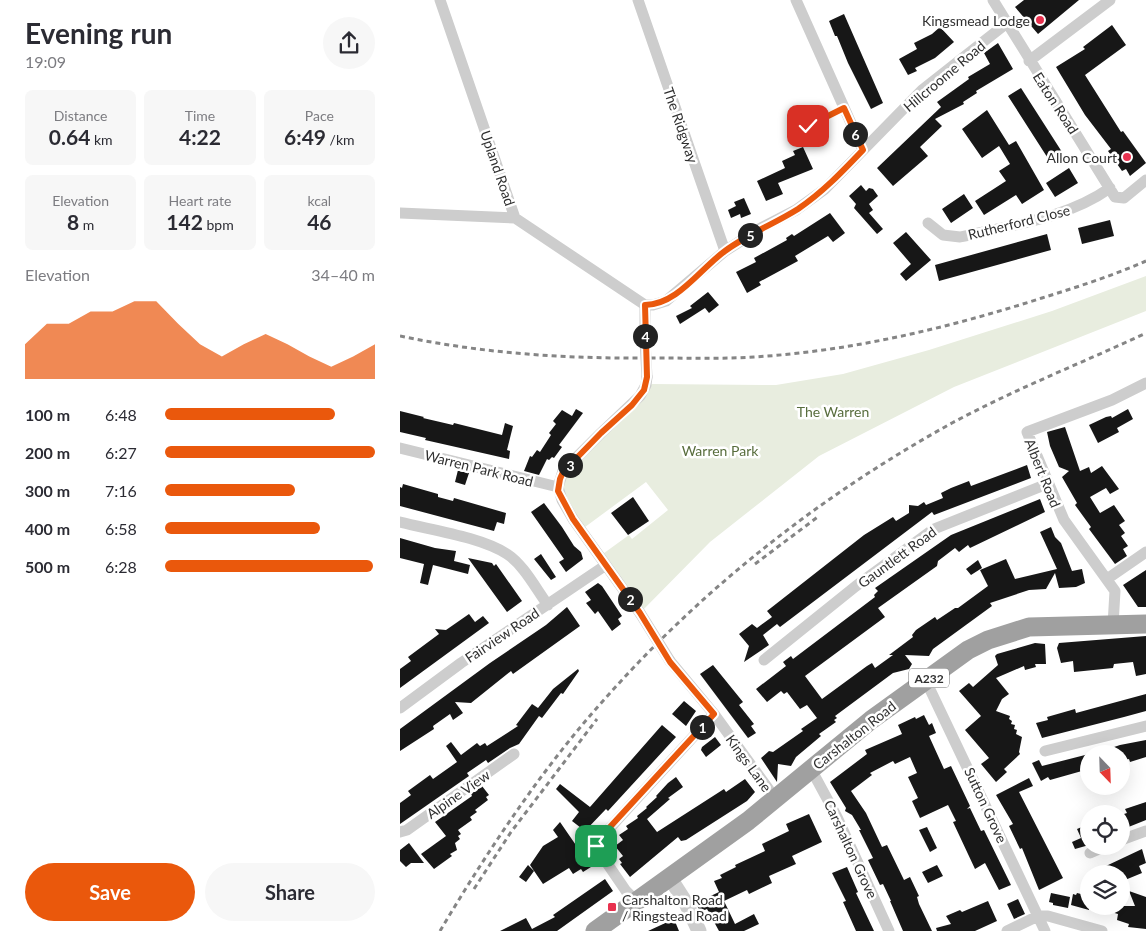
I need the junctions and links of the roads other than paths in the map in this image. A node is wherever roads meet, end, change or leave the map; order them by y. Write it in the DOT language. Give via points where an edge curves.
graph roads {
  1 [pos="440,0"];
  2 [pos="638,0"];
  3 [pos="796,0"];
  4 [pos="993,0"];
  5 [pos="1110,0"];
  6 [pos="1007,23"];
  7 [pos="1029,61"];
  8 [pos="844,108"];
  9 [pos="808,126"];
  10 [pos="863,150"];
  11 [pos="1146,180"];
  12 [pos="1110,188"];
  13 [pos="400,213"];
  14 [pos="515,218"];
  15 [pos="928,223"];
  16 [pos="725,251"];
  17 [pos="645,305"];
  18 [pos="1146,383"];
  19 [pos="400,448"];
  20 [pos="1047,484"];
  21 [pos="558,487"];
  22 [pos="400,522"];
  23 [pos="1146,552"];
  24 [pos="606,565"];
  25 [pos="1107,578"];
  26 [pos="548,605"];
  27 [pos="1146,624"];
  28 [pos="1113,625"];
  29 [pos="764,660"];
  30 [pos="926,680"];
  31 [pos="400,708"];
  32 [pos="714,714"];
  33 [pos="1146,726"];
  34 [pos="1044,751"];
  35 [pos="514,754"];
  36 [pos="811,769"];
  37 [pos="775,798"];
  38 [pos="1146,830"];
  39 [pos="400,832"];
  40 [pos="1130,836"];
  41 [pos="670,878"];
  42 [pos="636,901"];
  43 [pos="1038,916"];
  44 [pos="595,931"];
  45 [pos="699,931"];
  46 [pos="889,931"];
  47 [pos="1007,931"];
  48 [pos="1045,931"];
  49 [pos="1102,931"];
  1 -- 14 [label="street, Upland Road"];
  2 -- 16 [label="street, The Ridgway"];
  3 -- 8 [label="street"];
  4 -- 6 [label="street, Eaton Road"];
  5 -- 7 [label="street"];
  6 -- 7 [label="street, Eaton Road"];
  6 -- 10 [label="street, Hillcroome Road" via="922,90"];
  7 -- 12 [label="street, Eaton Road"];
  8 -- 9 [label="lane"];
  8 -- 10 [label="street"];
  10 -- 16 [label="street, Hillcroome Road" via="825,189 796,210"];
  11 -- 12 [label="street, Eaton Road" via="1124,198 1115,197"];
  12 -- 15 [label="street, Rutherford Close" via="1092,201 1065,213 960,237 943,235"];
  13 -- 14 [label="street"];
  14 -- 17 [label="street, Upland Road"];
  16 -- 17 [label="street, Hillcroome Road" via="666,301"];
  17 -- 21 [label="street, bridge" via="646,385 640,396 563,472"];
  18 -- 20 [label="street, Albert Road" via="1112,400 1026,432"];
  19 -- 21 [label="street, Warren Park Road"];
  20 -- 25 [label="street, Albert Road" via="1064,520"];
  20 -- 29 [label="street, Gauntlett Road" via="934,529"];
  21 -- 24 [label="street, Kings Lane" via="573,519"];
  22 -- 26 [label="street" via="475,541 507,554"];
  23 -- 25 [label="street"];
  24 -- 26 [label="street, Fairview Road"];
  24 -- 32 [label="street, Kings Lane, bridge" via="670,662"];
  25 -- 28 [label="street, Albert Road" via="1115,591"];
  26 -- 31 [label="street, Fairview Road"];
  27 -- 28 [label="highway, Carshalton Road / A232"];
  28 -- 30 [label="highway, Carshalton Road / A232" via="1044,626 1010,631 968,650"];
  30 -- 36 [label="highway, Carshalton Road / A232"];
  30 -- 43 [label="street, Sutton Grove"];
  32 -- 37 [label="street, Kings Lane"];
  32 -- 42 [label="street" via="596,843 626,891"];
  33 -- 34 [label="street"];
  35 -- 39 [label="street, Alpine View"];
  36 -- 37 [label="highway, Carshalton Road / A232"];
  36 -- 46 [label="street, Carshalton Grove" via="837,817"];
  37 -- 41 [label="highway, Carshalton Road / A232"];
  38 -- 40 [label="street"];
  41 -- 42 [label="highway, Carshalton Road / A232"];
  41 -- 45 [label="street"];
  42 -- 44 [label="highway, Carshalton Road / A232"];
  43 -- 47 [label="street"];
  43 -- 48 [label="street, Sutton Grove"];
  43 -- 49 [label="street"];
}
